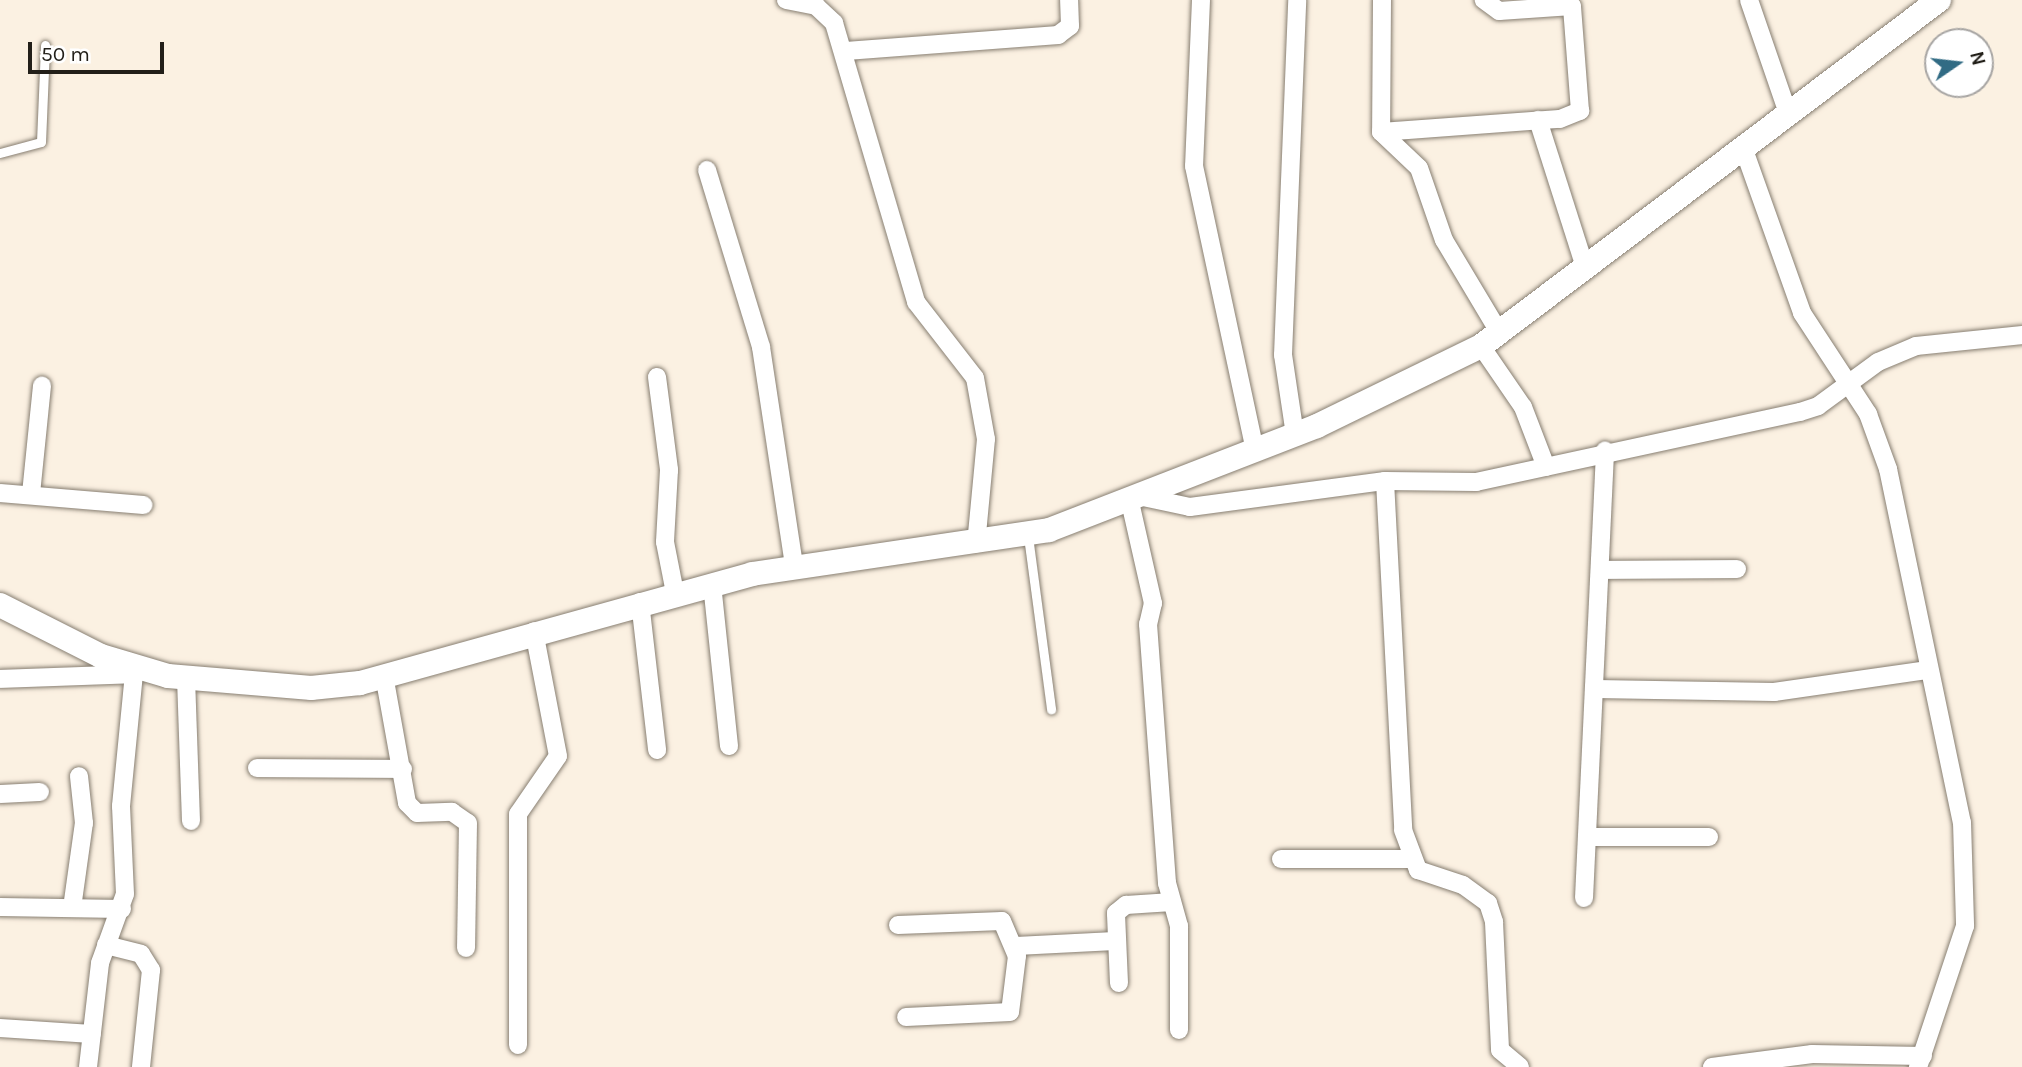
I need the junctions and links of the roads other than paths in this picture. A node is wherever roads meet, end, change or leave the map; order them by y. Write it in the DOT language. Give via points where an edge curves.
graph roads {
  1 [pos="786,0"];
  2 [pos="1069,0"];
  3 [pos="1201,0"];
  4 [pos="1297,0"];
  5 [pos="1382,0"];
  6 [pos="1484,0"];
  7 [pos="1749,0"];
  8 [pos="1939,0"];
  9 [pos="45,45"];
  10 [pos="846,51"];
  11 [pos="1788,113"];
  12 [pos="1538,120"];
  13 [pos="1381,132"];
  14 [pos="1743,147"];
  15 [pos="0,153"];
  16 [pos="707,170"];
  17 [pos="1585,267"];
  18 [pos="2022,335"];
  19 [pos="1490,339"];
  20 [pos="657,377"];
  21 [pos="1849,385"];
  22 [pos="42,386"];
  23 [pos="1294,435"];
  24 [pos="1605,450"];
  25 [pos="1255,452"];
  26 [pos="1546,467"];
  27 [pos="1385,481"];
  28 [pos="0,493"];
  29 [pos="31,494"];
  30 [pos="1137,500"];
  31 [pos="144,505"];
  32 [pos="1028,535"];
  33 [pos="976,544"];
  34 [pos="794,566"];
  35 [pos="1737,569"];
  36 [pos="1600,570"];
  37 [pos="712,584"];
  38 [pos="675,593"];
  39 [pos="640,602"];
  40 [pos="0,605"];
  41 [pos="534,631"];
  42 [pos="1926,670"];
  43 [pos="134,674"];
  44 [pos="177,677"];
  45 [pos="0,679"];
  46 [pos="1596,689"];
  47 [pos="389,695"];
  48 [pos="1051,709"];
  49 [pos="729,746"];
  50 [pos="657,750"];
  51 [pos="257,768"];
  52 [pos="403,769"];
  53 [pos="79,776"];
  54 [pos="40,792"];
  55 [pos="0,794"];
  56 [pos="191,821"];
  57 [pos="1587,837"];
  58 [pos="1709,837"];
  59 [pos="1281,859"];
  60 [pos="1411,859"];
  61 [pos="1584,898"];
  62 [pos="1172,902"];
  63 [pos="0,907"];
  64 [pos="72,908"];
  65 [pos="122,909"];
  66 [pos="898,925"];
  67 [pos="1115,941"];
  68 [pos="111,946"];
  69 [pos="1016,946"];
  70 [pos="466,948"];
  71 [pos="1119,983"];
  72 [pos="906,1017"];
  73 [pos="0,1028"];
  74 [pos="1179,1030"];
  75 [pos="92,1034"];
  76 [pos="518,1045"];
  77 [pos="1921,1062"];
  78 [pos="88,1067"];
  79 [pos="141,1067"];
  80 [pos="1520,1067"];
  81 [pos="1712,1067"];
  1 -- 10 [label="street" via="824,13"];
  2 -- 10 [label="street" via="1070,26 1058,35"];
  3 -- 25 [label="street" via="1194,166 1217,250"];
  4 -- 23 [label="street" via="1283,355"];
  5 -- 13 [label="street"];
  6 -- 12 [label="street" via="1499,11 1566,4 1574,10 1580,111"];
  7 -- 11 [label="street"];
  8 -- 11 [label="main road"];
  9 -- 15 [label="lane" via="41,142"];
  10 -- 33 [label="street" via="916,302 962,357 980,393 986,439"];
  11 -- 14 [label="main road"];
  12 -- 13 [label="street"];
  12 -- 17 [label="street"];
  13 -- 19 [label="street" via="1419,168 1444,240"];
  14 -- 17 [label="main road"];
  14 -- 21 [label="street" via="1801,313"];
  16 -- 34 [label="street" via="761,347"];
  17 -- 19 [label="main road"];
  18 -- 21 [label="street" via="1916,346 1878,362"];
  19 -- 23 [label="main road" via="1415,383"];
  19 -- 26 [label="street"];
  20 -- 38 [label="street" via="669,470 665,533"];
  21 -- 24 [label="street" via="1800,412"];
  21 -- 42 [label="street" via="1868,414 1888,469"];
  22 -- 29 [label="street"];
  23 -- 25 [label="main road"];
  24 -- 26 [label="street"];
  24 -- 36 [label="street"];
  25 -- 30 [label="main road"];
  26 -- 27 [label="street" via="1466,483"];
  27 -- 30 [label="street" via="1190,507"];
  27 -- 60 [label="street" via="1398,786"];
  28 -- 29 [label="street"];
  29 -- 31 [label="street"];
  30 -- 32 [label="main road"];
  30 -- 62 [label="street" via="1152,596 1149,624"];
  32 -- 33 [label="main road"];
  32 -- 48 [label="lane"];
  33 -- 34 [label="main road"];
  34 -- 37 [label="main road"];
  35 -- 36 [label="street"];
  36 -- 46 [label="street"];
  37 -- 38 [label="main road"];
  37 -- 49 [label="street"];
  38 -- 39 [label="main road"];
  39 -- 41 [label="main road"];
  39 -- 50 [label="street"];
  40 -- 44 [label="main road" via="101,656"];
  41 -- 47 [label="main road"];
  41 -- 76 [label="street" via="558,756 518,814"];
  42 -- 46 [label="street" via="1774,692"];
  42 -- 77 [label="street" via="1962,822 1968,898 1953,971"];
  43 -- 44 [label="street"];
  43 -- 45 [label="street"];
  43 -- 65 [label="street" via="121,806"];
  44 -- 47 [label="main road"];
  44 -- 56 [label="street"];
  46 -- 57 [label="street"];
  47 -- 52 [label="street"];
  51 -- 52 [label="street"];
  52 -- 70 [label="street" via="411,809 452,812 468,824"];
  53 -- 64 [label="street" via="84,823"];
  54 -- 55 [label="street"];
  57 -- 58 [label="street"];
  57 -- 61 [label="street"];
  59 -- 60 [label="street"];
  60 -- 80 [label="street" via="1430,878 1463,885 1488,903 1494,922 1498,1042 1507,1061"];
  62 -- 67 [label="street" via="1120,908"];
  62 -- 74 [label="street" via="1179,926"];
  63 -- 64 [label="street"];
  64 -- 65 [label="street"];
  65 -- 68 [label="street"];
  66 -- 69 [label="street" via="996,919 1009,926"];
  67 -- 69 [label="street"];
  67 -- 71 [label="street"];
  68 -- 75 [label="street"];
  68 -- 79 [label="street" via="141,954 150,970"];
  69 -- 72 [label="street" via="1010,1012"];
  73 -- 75 [label="street"];
  75 -- 78 [label="street"];
  77 -- 81 [label="street" via="1812,1054"];
}
